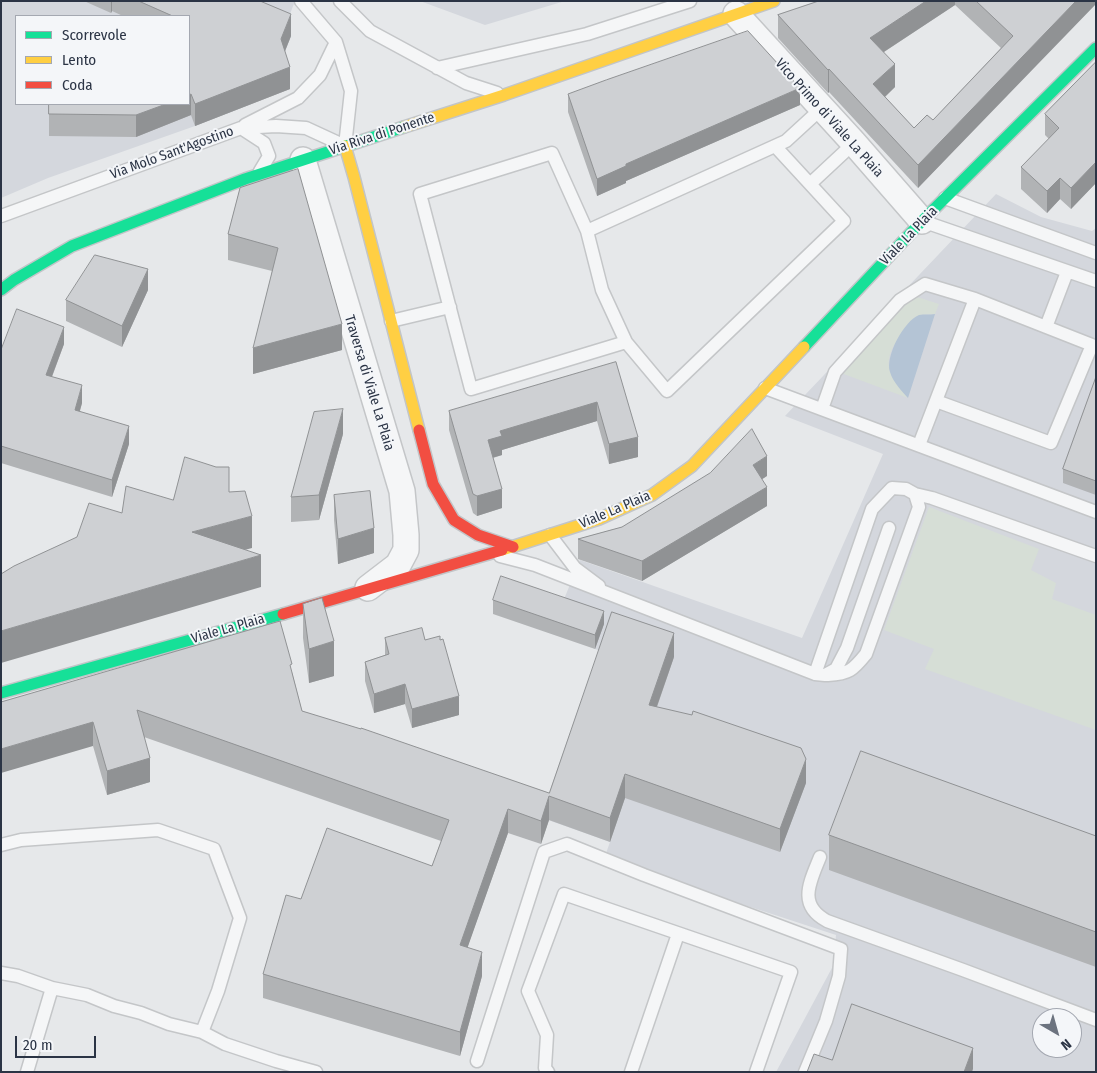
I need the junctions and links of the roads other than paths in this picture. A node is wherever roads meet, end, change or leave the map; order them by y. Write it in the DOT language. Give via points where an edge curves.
graph roads {
  1 [pos="301,1"];
  2 [pos="340,1"];
  3 [pos="690,1"];
  4 [pos="774,1"];
  5 [pos="736,14"];
  6 [pos="336,42"];
  7 [pos="1096,48"];
  8 [pos="437,68"];
  9 [pos="504,95"];
  10 [pos="822,108"];
  11 [pos="240,128"];
  12 [pos="854,143"];
  13 [pos="345,146"];
  14 [pos="775,146"];
  15 [pos="303,160"];
  16 [pos="258,174"];
  17 [pos="810,184"];
  18 [pos="945,198"];
  19 [pos="1,216"];
  20 [pos="922,221"];
  21 [pos="587,231"];
  22 [pos="1096,253"];
  23 [pos="1067,272"];
  24 [pos="1096,282"];
  25 [pos="1,290"];
  26 [pos="975,299"];
  27 [pos="450,307"];
  28 [pos="391,321"];
  29 [pos="1046,327"];
  30 [pos="626,342"];
  31 [pos="765,388"];
  32 [pos="936,401"];
  33 [pos="822,409"];
  34 [pos="919,446"];
  35 [pos="915,494"];
  36 [pos="1096,512"];
  37 [pos="888,528"];
  38 [pos="550,535"];
  39 [pos="513,547"];
  40 [pos="490,554"];
  41 [pos="1096,556"];
  42 [pos="364,591"];
  43 [pos="611,595"];
  44 [pos="820,675"];
  45 [pos="1,693"];
  46 [pos="1,845"];
  47 [pos="820,857"];
  48 [pos="678,934"];
  49 [pos="1,973"];
  50 [pos="52,988"];
  51 [pos="1096,1020"];
  52 [pos="202,1032"];
  53 [pos="477,1061"];
  54 [pos="27,1072"];
  55 [pos="316,1072"];
  56 [pos="548,1072"];
  57 [pos="631,1072"];
  58 [pos="756,1072"];
  59 [pos="805,1072"];
  1 -- 6 [label="lane"];
  2 -- 8 [label="lane" via="370,31"];
  3 -- 8 [label="lane" via="587,34"];
  4 -- 5 [label="main road, Via Riva di Ponente"];
  5 -- 9 [label="main road, Via Riva di Ponente"];
  5 -- 10 [label="street, Vico Primo di Viale La Plaia"];
  6 -- 11 [label="lane" via="320,75 298,98"];
  6 -- 13 [label="lane" via="351,91"];
  7 -- 18 [label="main road, Viale La Plaia"];
  8 -- 9 [label="lane" via="466,83"];
  9 -- 13 [label="main road, Via Riva di Ponente"];
  10 -- 12 [label="street, Vico Primo di Viale La Plaia"];
  10 -- 14 [label="lane" via="786,141"];
  11 -- 13 [label="lane, Via Molo Sant'Agostino" via="306,128"];
  11 -- 16 [label="lane" via="264,143 269,156"];
  11 -- 19 [label="lane, Via Molo Sant'Agostino"];
  12 -- 17 [label="lane"];
  12 -- 20 [label="street, Vico Primo di Viale La Plaia"];
  13 -- 15 [label="main road, Via Riva di Ponente"];
  13 -- 28 [label="main road"];
  14 -- 17 [label="lane"];
  14 -- 21 [label="lane"];
  15 -- 16 [label="main road, Via Riva di Ponente"];
  15 -- 42 [label="street, Traversa di Viale La Plaia" via="402,491 406,550 398,565"];
  16 -- 25 [label="main road, Via Riva di Ponente" via="72,246"];
  17 -- 30 [label="lane" via="844,222 667,391"];
  18 -- 20 [label="main road, Viale La Plaia"];
  18 -- 22 [label="lane"];
  20 -- 23 [label="lane"];
  20 -- 31 [label="main road, Viale La Plaia"];
  21 -- 27 [label="lane" via="552,153 420,194"];
  21 -- 30 [label="lane" via="602,290"];
  23 -- 24 [label="lane"];
  23 -- 29 [label="lane"];
  26 -- 29 [label="lane"];
  26 -- 32 [label="lane"];
  26 -- 33 [label="lane" via="925,284 900,300 834,372"];
  27 -- 28 [label="lane"];
  27 -- 30 [label="lane" via="472,389"];
  28 -- 39 [label="main road" via="433,484 454,520 478,535"];
  29 -- 32 [label="lane" via="1092,345 1051,443"];
  31 -- 33 [label="lane"];
  31 -- 38 [label="main road, Viale La Plaia" via="692,466 652,495 599,519"];
  32 -- 34 [label="lane"];
  33 -- 34 [label="lane"];
  34 -- 36 [label="lane"];
  35 -- 41 [label="lane"];
  35 -- 44 [label="lane" via="919,507 866,654 854,668 839,674"];
  35 -- 44 [label="lane" via="906,489 892,488 872,509"];
  37 -- 44 [label="lane" via="847,648 836,669"];
  38 -- 39 [label="main road, Viale La Plaia"];
  38 -- 43 [label="lane" via="575,568"];
  39 -- 40 [label="main road, Viale La Plaia"];
  40 -- 42 [label="main road, Viale La Plaia"];
  40 -- 43 [label="lane" via="535,565"];
  42 -- 45 [label="main road, Viale La Plaia"];
  43 -- 44 [label="lane"];
  46 -- 52 [label="lane" via="21,840 158,830 214,849 240,918"];
  47 -- 51 [label="lane" via="810,882 808,899 817,916 827,922"];
  48 -- 56 [label="lane" via="564,894 528,991 546,1035 545,1068"];
  48 -- 57 [label="lane"];
  48 -- 58 [label="lane" via="791,972"];
  49 -- 50 [label="lane"];
  50 -- 52 [label="lane" via="87,995"];
  50 -- 54 [label="lane"];
  52 -- 55 [label="lane" via="225,1044"];
  53 -- 59 [label="lane" via="544,852 567,844 841,949 839,976 826,1021"];
}
